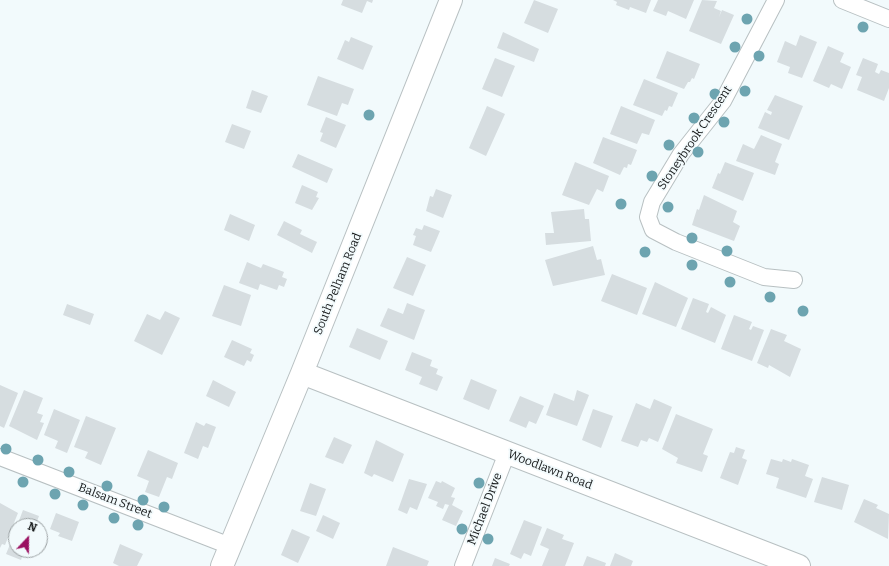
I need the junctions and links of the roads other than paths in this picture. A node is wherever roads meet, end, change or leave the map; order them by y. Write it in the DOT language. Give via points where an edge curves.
graph roads {
  1 [pos="451,0"];
  2 [pos="776,0"];
  3 [pos="842,0"];
  4 [pos="889,19"];
  5 [pos="794,280"];
  6 [pos="302,374"];
  7 [pos="507,453"];
  8 [pos="0,457"];
  9 [pos="230,546"];
  10 [pos="222,566"];
  11 [pos="463,566"];
  12 [pos="799,566"];
  1 -- 6 [label="main road, South Pelham Road"];
  2 -- 5 [label="street, Stoneybrook Crescent" via="723,101 678,160 652,202 648,217 653,230 676,242 764,277"];
  3 -- 4 [label="street"];
  6 -- 7 [label="main road, Woodlawn Road"];
  6 -- 9 [label="main road, South Pelham Road"];
  7 -- 11 [label="street, Michael Drive"];
  7 -- 12 [label="main road, Woodlawn Road"];
  8 -- 9 [label="street, Balsam Street"];
  9 -- 10 [label="main road, South Pelham Road"];
}
